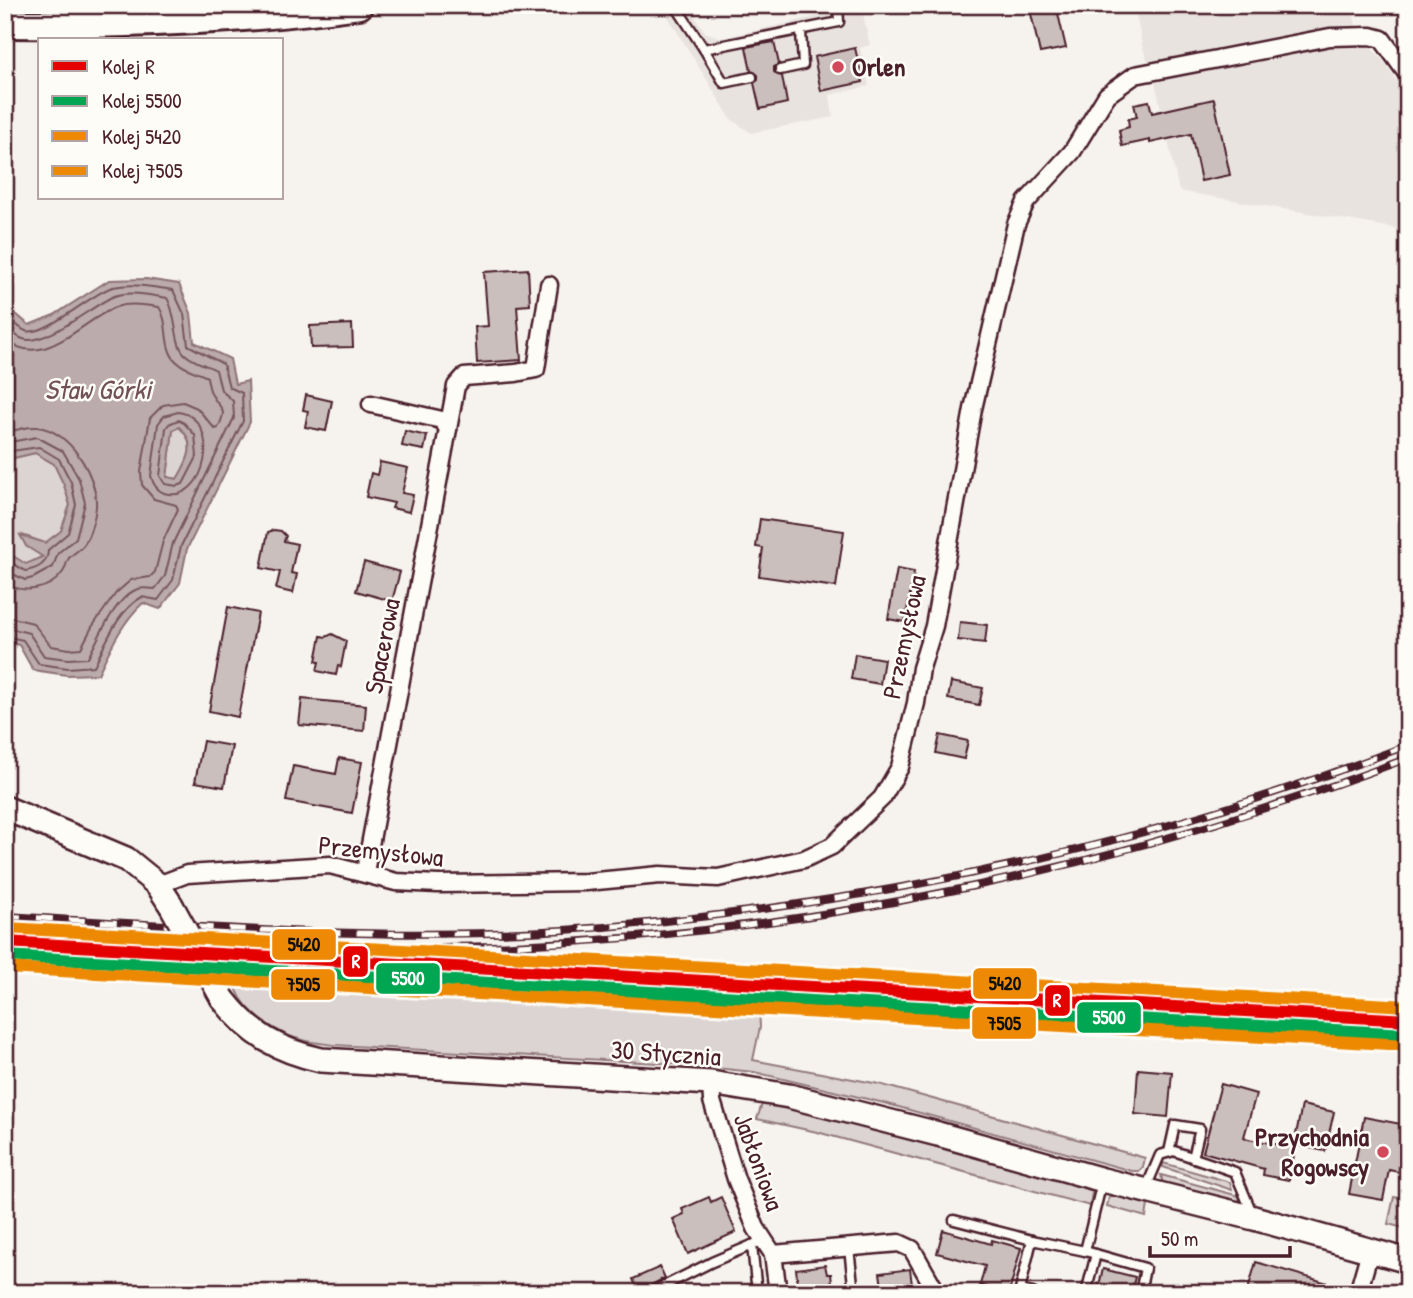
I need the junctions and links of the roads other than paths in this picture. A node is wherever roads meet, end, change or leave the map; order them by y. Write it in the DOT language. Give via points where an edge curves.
graph roads {
  1 [pos="359,5"];
  2 [pos="675,5"];
  3 [pos="838,5"];
  4 [pos="5,24"];
  5 [pos="801,31"];
  6 [pos="704,50"];
  7 [pos="780,70"];
  8 [pos="1408,75"];
  9 [pos="752,76"];
  10 [pos="549,285"];
  11 [pos="371,404"];
  12 [pos="447,429"];
  13 [pos="5,808"];
  14 [pos="365,872"];
  15 [pos="158,885"];
  16 [pos="711,1083"];
  17 [pos="1169,1152"];
  18 [pos="1193,1158"];
  19 [pos="1103,1180"];
  20 [pos="1145,1190"];
  21 [pos="1254,1217"];
  22 [pos="954,1220"];
  23 [pos="1032,1240"];
  24 [pos="763,1246"];
  25 [pos="849,1248"];
  26 [pos="1085,1251"];
  27 [pos="1370,1251"];
  28 [pos="1096,1254"];
  29 [pos="1408,1261"];
  30 [pos="1020,1291"];
  31 [pos="650,1293"];
  32 [pos="757,1293"];
  33 [pos="778,1293"];
  34 [pos="854,1293"];
  35 [pos="937,1293"];
  36 [pos="1033,1293"];
  37 [pos="1086,1293"];
  38 [pos="1140,1293"];
  39 [pos="1358,1293"];
  1 -- 4 [label="main road" via="194,19"];
  2 -- 6 [label="lane"];
  3 -- 5 [label="lane" via="839,22"];
  5 -- 6 [label="lane"];
  5 -- 7 [label="lane" via="803,65"];
  6 -- 9 [label="lane" via="724,83"];
  8 -- 14 [label="street, Przemysłowa" via="1382,39 1371,36 1330,37 1135,75 1107,94 1072,152 1026,202 1016,224 973,409 934,625 900,766 882,797 832,846 804,859 718,878 660,875 586,882 438,884 396,882"];
  10 -- 12 [label="street, Spacerowa" via="536,369 464,377 457,386"];
  11 -- 12 [label="street" via="442,420"];
  12 -- 14 [label="street, Spacerowa"];
  13 -- 15 [label="street, 30 Stycznia" via="126,859"];
  14 -- 15 [label="street, Przemysłowa" via="330,865 187,874"];
  15 -- 16 [label="street, 30 Stycznia, bridge" via="223,999 258,1036 290,1052 321,1060"];
  16 -- 19 [label="street, 30 Stycznia" via="824,1104"];
  16 -- 24 [label="street, Jabłoniowa" via="712,1101 736,1179"];
  17 -- 18 [label="lane"];
  17 -- 18 [label="lane" via="1175,1125 1200,1129"];
  17 -- 20 [label="lane" via="1156,1160"];
  18 -- 21 [label="lane" via="1235,1172"];
  19 -- 20 [label="street, 30 Stycznia"];
  19 -- 26 [label="lane"];
  20 -- 21 [label="street, 30 Stycznia"];
  21 -- 27 [label="street, 30 Stycznia"];
  22 -- 23 [label="lane"];
  23 -- 26 [label="lane"];
  23 -- 30 [label="lane"];
  24 -- 25 [label="street"];
  24 -- 31 [label="lane" via="712,1262"];
  24 -- 32 [label="lane"];
  24 -- 33 [label="street, Jabłoniowa"];
  25 -- 34 [label="lane"];
  25 -- 35 [label="street" via="899,1243 912,1250"];
  26 -- 28 [label="lane"];
  27 -- 29 [label="street, 30 Stycznia"];
  27 -- 39 [label="street"];
  28 -- 37 [label="lane"];
  28 -- 38 [label="lane" via="1145,1268"];
  30 -- 36 [label="lane"];
}
